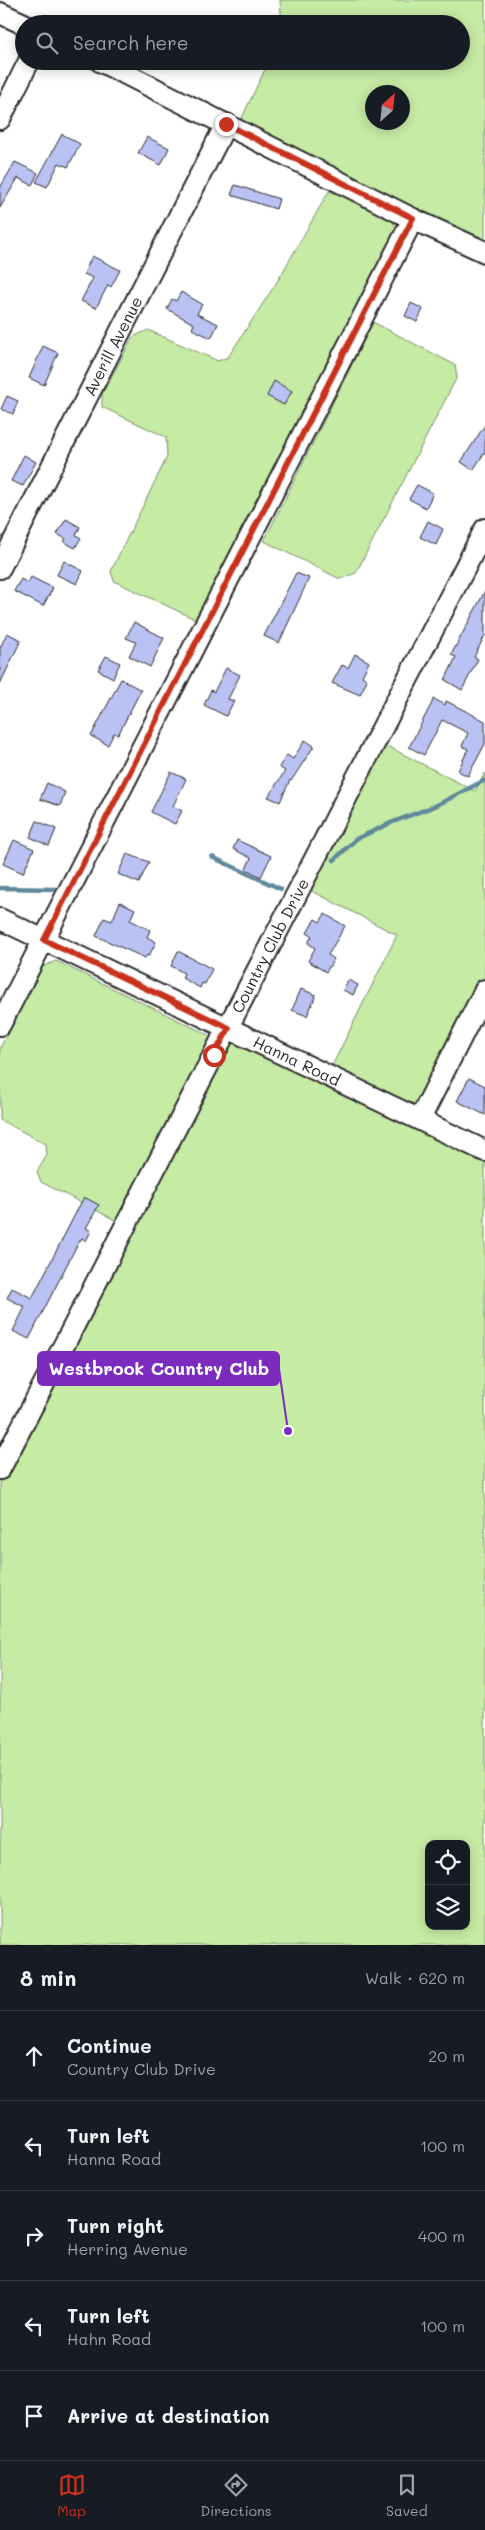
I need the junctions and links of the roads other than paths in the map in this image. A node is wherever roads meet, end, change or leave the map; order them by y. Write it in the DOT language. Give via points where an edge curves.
graph roads {
  1 [pos="0,13"];
  2 [pos="15,20"];
  3 [pos="24,70"];
  4 [pos="118,70"];
  5 [pos="0,119"];
  6 [pos="226,124"];
  7 [pos="413,218"];
  8 [pos="485,252"];
  9 [pos="485,529"];
  10 [pos="0,568"];
  11 [pos="0,919"];
  12 [pos="44,940"];
  13 [pos="485,990"];
  14 [pos="0,1025"];
  15 [pos="229,1028"];
  16 [pos="420,1119"];
  17 [pos="485,1151"];
  18 [pos="0,1469"];
  1 -- 2 [label="street"];
  3 -- 5 [label="street"];
  4 -- 6 [label="street"];
  6 -- 7 [label="street"];
  6 -- 10 [label="street, Averill Avenue"];
  7 -- 8 [label="street"];
  7 -- 12 [label="street"];
  9 -- 15 [label="street, Country Club Drive"];
  11 -- 12 [label="street, Hanna Road"];
  12 -- 14 [label="street"];
  12 -- 15 [label="street, Hanna Road"];
  13 -- 16 [label="street"];
  15 -- 16 [label="street, Hanna Road"];
  15 -- 18 [label="street, Country Club Drive"];
  16 -- 17 [label="street, Hanna Road"];
}
